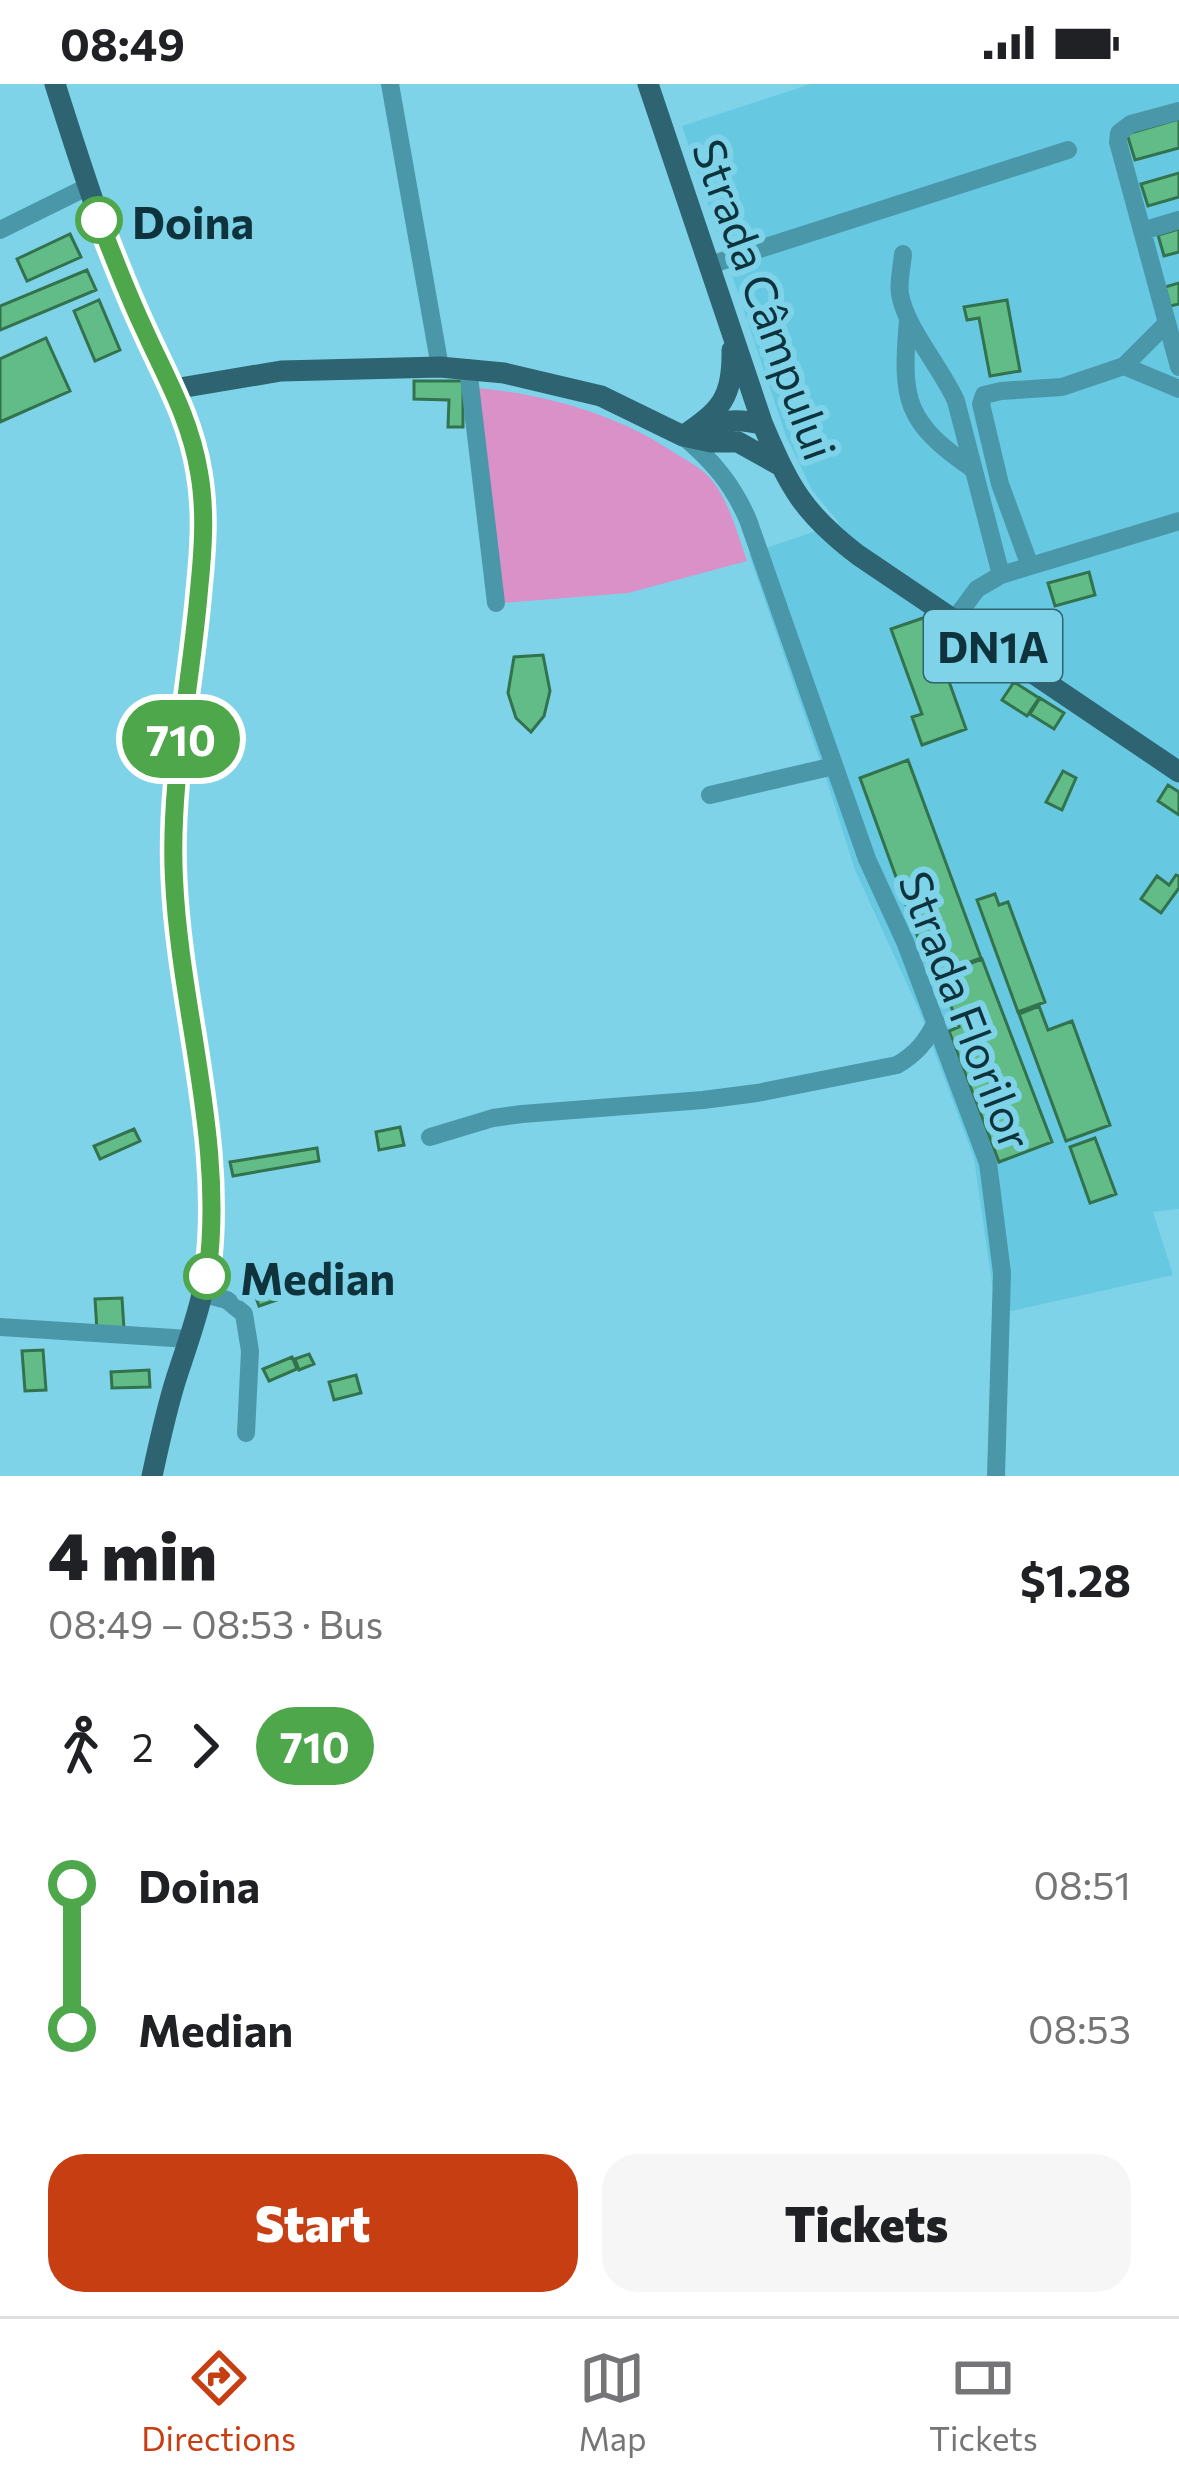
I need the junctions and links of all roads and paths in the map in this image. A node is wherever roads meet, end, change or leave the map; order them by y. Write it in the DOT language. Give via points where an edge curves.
graph roads {
  1 [pos="55,84"];
  2 [pos="390,84"];
  3 [pos="648,84"];
  4 [pos="1179,111"];
  5 [pos="1068,150"];
  6 [pos="87,187"];
  7 [pos="1179,220"];
  8 [pos="0,230"];
  9 [pos="1142,231"];
  10 [pos="903,254"];
  11 [pos="710,265"];
  12 [pos="908,320"];
  13 [pos="1167,323"];
  14 [pos="732,332"];
  15 [pos="1124,366"];
  16 [pos="440,367"];
  17 [pos="468,368"];
  18 [pos="1179,368"];
  19 [pos="174,388"];
  20 [pos="1179,389"];
  21 [pos="763,425"];
  22 [pos="683,436"];
  23 [pos="738,442"];
  24 [pos="781,466"];
  25 [pos="973,469"];
  26 [pos="1179,521"];
  27 [pos="1030,566"];
  28 [pos="1001,574"];
  29 [pos="496,603"];
  30 [pos="954,620"];
  31 [pos="834,766"];
  32 [pos="1179,772"];
  33 [pos="710,795"];
  34 [pos="936,1022"];
  35 [pos="430,1137"];
  36 [pos="204,1294"];
  37 [pos="0,1327"];
  38 [pos="190,1339"];
  39 [pos="246,1433"];
  40 [pos="152,1476"];
  41 [pos="996,1476"];
  1 -- 6 [label="main road"];
  2 -- 16 [label="street"];
  3 -- 11 [label="main road, Strada Câmpului / DN1A"];
  4 -- 9 [label="street" via="1119,133"];
  5 -- 11 [label="street"];
  6 -- 8 [label="street"];
  6 -- 19 [label="main road"];
  7 -- 9 [label="street"];
  9 -- 13 [label="street"];
  10 -- 12 [label="street" via="899,291"];
  11 -- 14 [label="main road, Strada Câmpului / DN1A"];
  12 -- 25 [label="street" via="956,401"];
  12 -- 25 [label="street" via="904,364 918,422"];
  13 -- 15 [label="street"];
  13 -- 18 [label="street"];
  14 -- 21 [label="main road, Strada Câmpului / DN1A"];
  14 -- 22 [label="main road" via="727,396"];
  15 -- 20 [label="street"];
  15 -- 27 [label="street" via="1063,387 984,395 1000,484"];
  16 -- 17 [label="main road"];
  16 -- 19 [label="main road" via="281,370"];
  17 -- 22 [label="main road" via="601,396"];
  17 -- 29 [label="street"];
  19 -- 36 [label="main road" via="196,455 203,524 173,832 206,1124"];
  21 -- 22 [label="main road" via="727,420"];
  21 -- 23 [label="main road"];
  21 -- 24 [label="main road, Strada Câmpului / DN1A"];
  22 -- 23 [label="main road"];
  22 -- 31 [label="street, Strada Florilor" via="737,495"];
  23 -- 24 [label="main road"];
  24 -- 30 [label="main road, Strada Câmpului / DN1A" via="827,531"];
  25 -- 28 [label="street"];
  26 -- 27 [label="street"];
  27 -- 28 [label="street"];
  28 -- 30 [label="street"];
  30 -- 32 [label="main road, DN1A"];
  31 -- 33 [label="street"];
  31 -- 34 [label="street, Strada Florilor"];
  34 -- 35 [label="street" via="926,1042 897,1065 758,1093 522,1114"];
  34 -- 41 [label="street, Strada Florilor" via="988,1162 997,1216"];
  36 -- 38 [label="main road"];
  36 -- 39 [label="street" via="244,1314"];
  37 -- 38 [label="street"];
  38 -- 40 [label="main road"];
}
